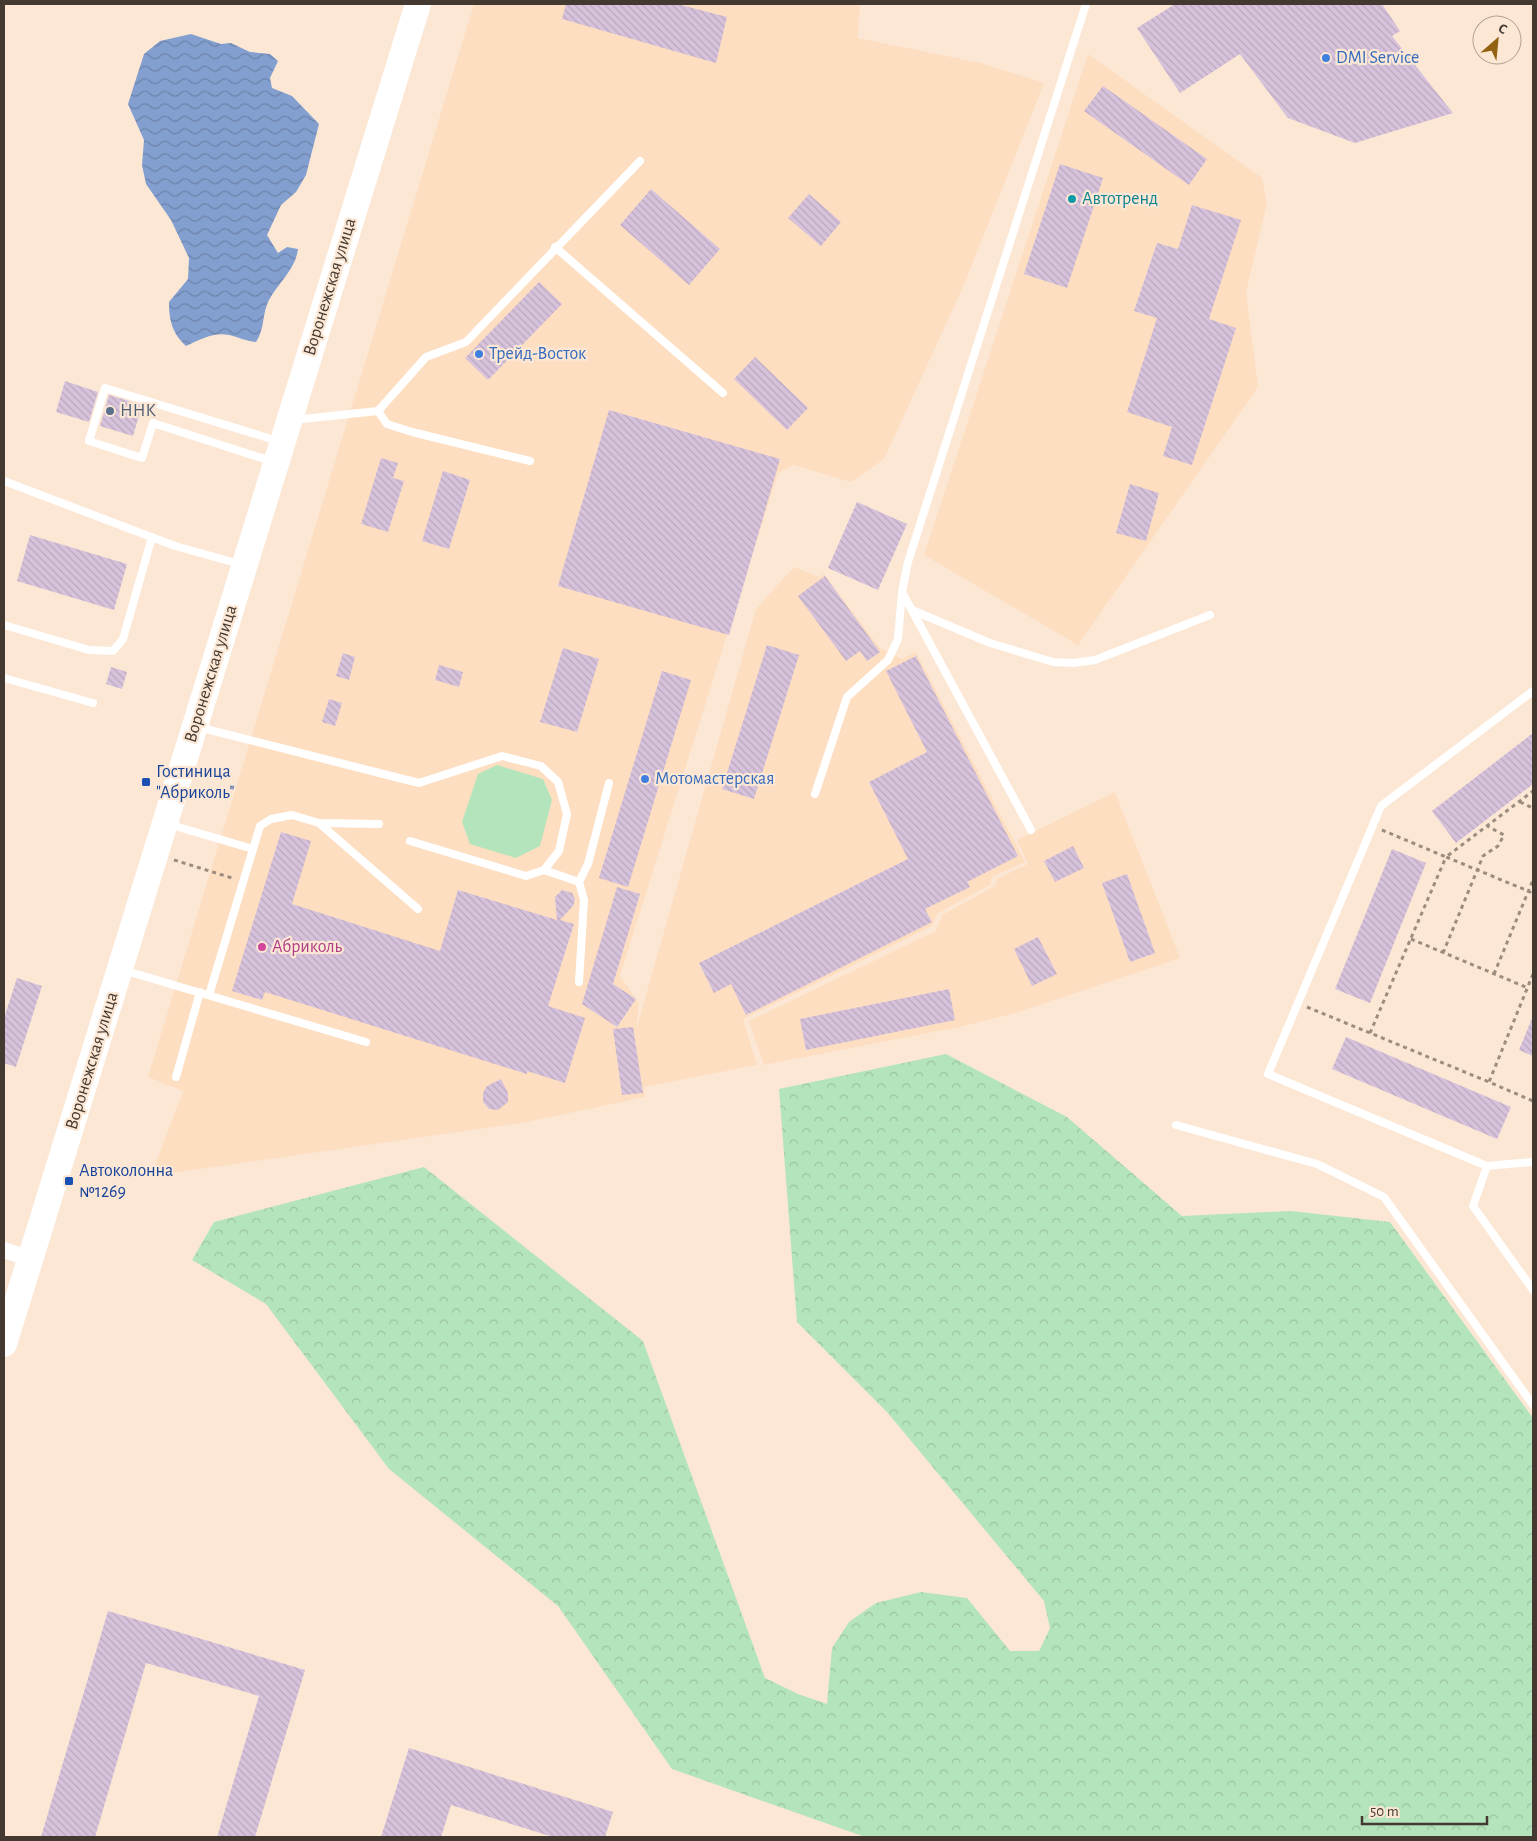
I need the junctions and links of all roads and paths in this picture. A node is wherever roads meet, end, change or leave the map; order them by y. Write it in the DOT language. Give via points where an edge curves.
graph roads {
  1 [pos="418,4"];
  2 [pos="1086,4"];
  3 [pos="640,161"];
  4 [pos="556,247"];
  5 [pos="723,393"];
  6 [pos="378,411"];
  7 [pos="282,442"];
  8 [pos="530,462"];
  9 [pos="4,481"];
  10 [pos="152,538"];
  11 [pos="244,565"];
  12 [pos="902,592"];
  13 [pos="912,610"];
  14 [pos="1210,615"];
  15 [pos="4,625"];
  16 [pos="4,678"];
  17 [pos="1533,691"];
  18 [pos="93,702"];
  19 [pos="196,726"];
  20 [pos="609,783"];
  21 [pos="1533,791"];
  22 [pos="815,794"];
  23 [pos="1519,802"];
  24 [pos="1533,808"];
  25 [pos="166,823"];
  26 [pos="319,824"];
  27 [pos="380,824"];
  28 [pos="1487,826"];
  29 [pos="1372,827"];
  30 [pos="1030,830"];
  31 [pos="410,841"];
  32 [pos="253,849"];
  33 [pos="156,855"];
  34 [pos="1446,857"];
  35 [pos="544,870"];
  36 [pos="1477,870"];
  37 [pos="1533,880"];
  38 [pos="244,881"];
  39 [pos="579,882"];
  40 [pos="1528,891"];
  41 [pos="1533,893"];
  42 [pos="418,909"];
  43 [pos="1411,939"];
  44 [pos="1443,952"];
  45 [pos="121,969"];
  46 [pos="1494,974"];
  47 [pos="1533,974"];
  48 [pos="579,982"];
  49 [pos="1528,988"];
  50 [pos="200,992"];
  51 [pos="209,995"];
  52 [pos="1298,1003"];
  53 [pos="1370,1033"];
  54 [pos="366,1042"];
  55 [pos="176,1077"];
  56 [pos="1489,1082"];
  57 [pos="1533,1101"];
  58 [pos="1176,1125"];
  59 [pos="1533,1162"];
  60 [pos="1487,1166"];
  61 [pos="4,1250"];
  62 [pos="31,1259"];
  63 [pos="1533,1290"];
  64 [pos="4,1344"];
  65 [pos="1533,1405"];
  1 -- 7 [label="highway, Воронежская улица"];
  2 -- 12 [label="lane" via="908,562"];
  3 -- 4 [label="lane"];
  4 -- 5 [label="lane"];
  4 -- 6 [label="lane" via="466,342 426,357"];
  6 -- 7 [label="lane"];
  6 -- 8 [label="lane" via="387,424"];
  7 -- 7 [label="lane" via="153,423 142,458 89,441 105,388"];
  7 -- 11 [label="highway, Воронежская улица"];
  9 -- 10 [label="lane"];
  10 -- 11 [label="lane"];
  10 -- 15 [label="lane" via="123,639 113,651 90,650"];
  11 -- 19 [label="highway, Воронежская улица"];
  12 -- 13 [label="lane"];
  12 -- 22 [label="lane" via="898,639 888,660 847,697"];
  13 -- 14 [label="lane" via="990,643 1053,662 1072,663 1095,660"];
  13 -- 30 [label="lane"];
  16 -- 18 [label="lane"];
  17 -- 29 [label="lane" via="1381,806"];
  19 -- 25 [label="highway, Воронежская улица"];
  19 -- 35 [label="lane" via="418,783 502,756 540,766 558,782 566,814 559,851"];
  20 -- 39 [label="lane" via="588,864"];
  21 -- 23 [label="path"];
  23 -- 24 [label="path"];
  23 -- 28 [label="path"];
  25 -- 32 [label="lane"];
  25 -- 33 [label="highway, Воронежская улица"];
  26 -- 27 [label="lane"];
  26 -- 32 [label="lane" via="292,815 271,819 260,826"];
  26 -- 42 [label="lane"];
  28 -- 34 [label="path"];
  28 -- 36 [label="path" via="1504,834 1498,846 1483,856"];
  29 -- 34 [label="path"];
  29 -- 52 [label="lane"];
  31 -- 35 [label="lane" via="526,876"];
  32 -- 38 [label="lane"];
  33 -- 38 [label="path"];
  33 -- 45 [label="highway, Воронежская улица"];
  34 -- 36 [label="path"];
  34 -- 43 [label="path"];
  35 -- 39 [label="lane"];
  36 -- 40 [label="path"];
  36 -- 44 [label="path"];
  37 -- 40 [label="path"];
  38 -- 51 [label="lane"];
  39 -- 48 [label="lane" via="584,900"];
  40 -- 41 [label="path"];
  40 -- 46 [label="path"];
  43 -- 44 [label="path"];
  43 -- 53 [label="path"];
  44 -- 46 [label="path"];
  45 -- 50 [label="lane"];
  45 -- 62 [label="highway, Воронежская улица"];
  46 -- 49 [label="path"];
  47 -- 56 [label="path"];
  50 -- 51 [label="lane"];
  50 -- 55 [label="lane"];
  51 -- 54 [label="lane"];
  52 -- 53 [label="path"];
  52 -- 60 [label="lane" via="1268,1074"];
  53 -- 56 [label="path"];
  56 -- 57 [label="path"];
  58 -- 65 [label="lane" via="1317,1164 1384,1197"];
  59 -- 60 [label="lane"];
  60 -- 63 [label="lane" via="1473,1206"];
  61 -- 62 [label="street"];
  62 -- 64 [label="highway, Воронежская улица"];
}
